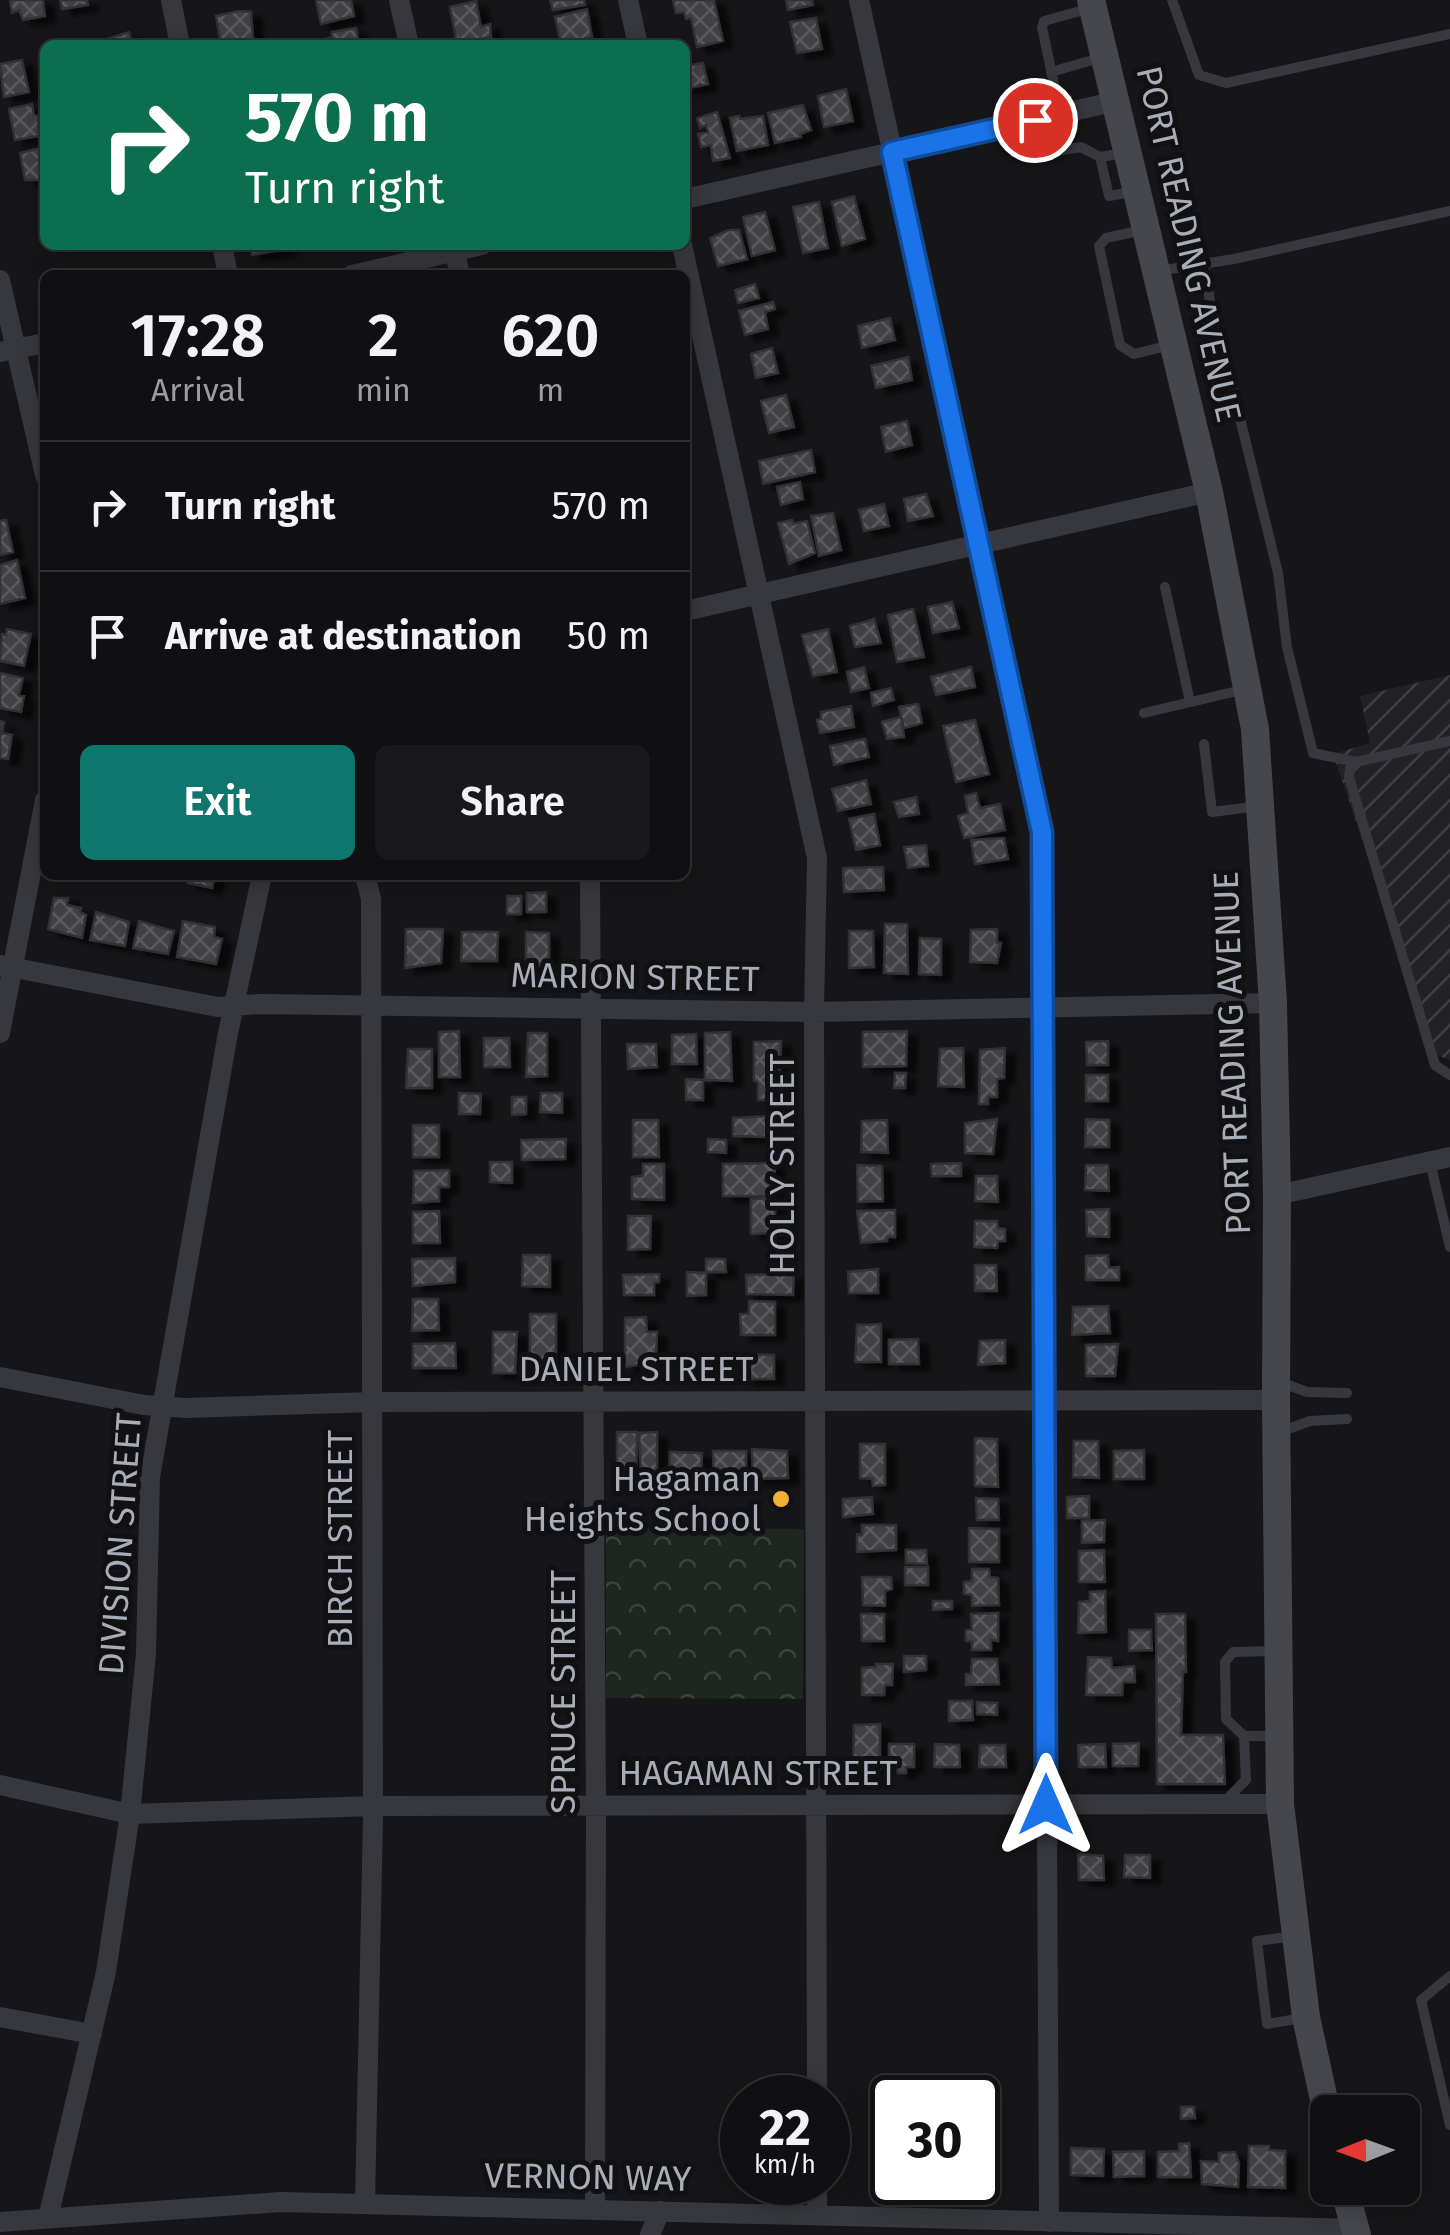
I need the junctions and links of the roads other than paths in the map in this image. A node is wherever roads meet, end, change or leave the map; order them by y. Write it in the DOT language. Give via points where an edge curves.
graph roads {
  1 [pos="171,0"];
  2 [pos="398,0"];
  3 [pos="628,0"];
  4 [pos="859,0"];
  5 [pos="1172,0"];
  6 [pos="1092,4"];
  7 [pos="1450,34"];
  8 [pos="179,40"];
  9 [pos="408,40"];
  10 [pos="637,40"];
  11 [pos="1106,56"];
  12 [pos="1051,72"];
  13 [pos="1118,102"];
  14 [pos="1060,114"];
  15 [pos="1035,120"];
  16 [pos="892,152"];
  17 [pos="1130,152"];
  18 [pos="1100,156"];
  19 [pos="1139,190"];
  20 [pos="690,198"];
  21 [pos="1450,211"];
  22 [pos="1148,228"];
  23 [pos="446,250"];
  24 [pos="1204,264"];
  25 [pos="371,270"];
  26 [pos="1157,271"];
  27 [pos="0,280"];
  28 [pos="690,281"];
  29 [pos="40,343"];
  30 [pos="1174,345"];
  31 [pos="8,350"];
  32 [pos="40,459"];
  33 [pos="1209,492"];
  34 [pos="978,544"];
  35 [pos="1166,587"];
  36 [pos="759,594"];
  37 [pos="690,610"];
  38 [pos="1247,688"];
  39 [pos="1190,702"];
  40 [pos="1144,713"];
  41 [pos="1450,741"];
  42 [pos="1204,744"];
  43 [pos="1356,762"];
  44 [pos="1260,806"];
  45 [pos="40,821"];
  46 [pos="261,880"];
  47 [pos="366,880"];
  48 [pos="590,880"];
  49 [pos="6,966"];
  50 [pos="1273,1003"];
  51 [pos="372,1005"];
  52 [pos="236,1006"];
  53 [pos="1043,1008"];
  54 [pos="592,1009"];
  55 [pos="814,1012"];
  56 [pos="0,1033"];
  57 [pos="1450,1075"];
  58 [pos="1440,1160"];
  59 [pos="1277,1195"];
  60 [pos="1450,1247"];
  61 [pos="0,1377"];
  62 [pos="1276,1390"];
  63 [pos="1348,1393"];
  64 [pos="1045,1400"];
  65 [pos="817,1401"];
  66 [pos="372,1402"];
  67 [pos="594,1402"];
  68 [pos="162,1405"];
  69 [pos="1347,1419"];
  70 [pos="1276,1433"];
  71 [pos="1278,1651"];
  72 [pos="1244,1736"];
  73 [pos="1279,1736"];
  74 [pos="0,1785"];
  75 [pos="1230,1804"];
  76 [pos="1280,1804"];
  77 [pos="817,1805"];
  78 [pos="1046,1805"];
  79 [pos="372,1806"];
  80 [pos="596,1806"];
  81 [pos="130,1814"];
  82 [pos="1296,1936"];
  83 [pos="1450,1976"];
  84 [pos="0,2017"];
  85 [pos="1306,2018"];
  86 [pos="92,2034"];
  87 [pos="817,2075"];
  88 [pos="1323,2095"];
  89 [pos="1450,2125"];
  90 [pos="365,2204"];
  91 [pos="817,2205"];
  92 [pos="1349,2205"];
  93 [pos="595,2210"];
  94 [pos="660,2212"];
  95 [pos="817,2216"];
  96 [pos="48,2218"];
  97 [pos="0,2222"];
  98 [pos="1048,2222"];
  99 [pos="916,2226"];
  100 [pos="1163,2230"];
  101 [pos="1356,2232"];
  102 [pos="650,2235"];
  1 -- 8 [label="street"];
  2 -- 9 [label="street"];
  3 -- 10 [label="street"];
  4 -- 16 [label="street"];
  5 -- 7 [label="lane" via="1199,75 1226,83"];
  6 -- 11 [label="street, PORT READING AVENUE"];
  6 -- 12 [label="lane" via="1044,21"];
  11 -- 12 [label="lane"];
  11 -- 13 [label="street, PORT READING AVENUE"];
  12 -- 14 [label="lane"];
  13 -- 14 [label="street"];
  13 -- 17 [label="street, PORT READING AVENUE"];
  14 -- 15 [label="street"];
  15 -- 16 [label="street"];
  15 -- 18 [label="lane" via="1044,152 1081,147"];
  16 -- 20 [label="street"];
  16 -- 34 [label="street"];
  17 -- 18 [label="lane"];
  17 -- 19 [label="street, PORT READING AVENUE"];
  18 -- 19 [label="lane" via="1109,196"];
  19 -- 22 [label="street, PORT READING AVENUE"];
  21 -- 24 [label="lane"];
  22 -- 26 [label="street, PORT READING AVENUE"];
  22 -- 30 [label="lane" via="1106,238 1099,246 1120,344 1134,354"];
  23 -- 25 [label="street"];
  24 -- 26 [label="lane"];
  24 -- 43 [label="lane" via="1313,753"];
  26 -- 30 [label="street, PORT READING AVENUE"];
  27 -- 31 [label="street"];
  28 -- 36 [label="street, HOLLY STREET"];
  29 -- 31 [label="street"];
  30 -- 33 [label="street, PORT READING AVENUE"];
  31 -- 32 [label="street"];
  33 -- 34 [label="street"];
  33 -- 38 [label="street, PORT READING AVENUE"];
  34 -- 36 [label="street"];
  34 -- 53 [label="street" via="1042,832"];
  35 -- 39 [label="lane"];
  36 -- 37 [label="street"];
  36 -- 55 [label="street, HOLLY STREET" via="817,858"];
  38 -- 39 [label="lane"];
  38 -- 44 [label="street, PORT READING AVENUE"];
  39 -- 40 [label="lane"];
  41 -- 43 [label="lane"];
  42 -- 44 [label="lane" via="1212,812"];
  43 -- 57 [label="lane" via="1349,777 1435,1065"];
  44 -- 50 [label="street, PORT READING AVENUE"];
  45 -- 49 [label="street"];
  46 -- 52 [label="street, DIVISION STREET"];
  47 -- 51 [label="street, BIRCH STREET"];
  48 -- 54 [label="street, SPRUCE STREET"];
  49 -- 52 [label="street, MARION STREET"];
  49 -- 56 [label="street"];
  50 -- 53 [label="street, MARION STREET"];
  50 -- 59 [label="street, PORT READING AVENUE"];
  51 -- 52 [label="street, MARION STREET"];
  51 -- 54 [label="street, MARION STREET"];
  51 -- 66 [label="street, BIRCH STREET"];
  52 -- 68 [label="street, DIVISION STREET"];
  53 -- 55 [label="street, MARION STREET"];
  53 -- 64 [label="street"];
  54 -- 55 [label="street, MARION STREET"];
  54 -- 67 [label="street, SPRUCE STREET"];
  55 -- 65 [label="street, HOLLY STREET"];
  58 -- 59 [label="street"];
  58 -- 60 [label="lane"];
  59 -- 62 [label="street, PORT READING AVENUE"];
  61 -- 68 [label="street, DANIEL STREET"];
  62 -- 63 [label="lane"];
  62 -- 64 [label="street, DANIEL STREET"];
  62 -- 70 [label="street, PORT READING AVENUE"];
  64 -- 65 [label="street, DANIEL STREET"];
  64 -- 78 [label="street"];
  65 -- 67 [label="street, DANIEL STREET"];
  65 -- 77 [label="street, HOLLY STREET"];
  66 -- 67 [label="street, DANIEL STREET"];
  66 -- 68 [label="street, DANIEL STREET"];
  66 -- 79 [label="street, BIRCH STREET"];
  67 -- 80 [label="street, SPRUCE STREET"];
  68 -- 81 [label="street, DIVISION STREET" via="150,1477 146,1654"];
  69 -- 70 [label="lane" via="1310,1421"];
  70 -- 71 [label="street, PORT READING AVENUE"];
  71 -- 72 [label="lane" via="1227,1655 1226,1718"];
  71 -- 73 [label="street, PORT READING AVENUE"];
  72 -- 73 [label="lane"];
  72 -- 75 [label="lane" via="1246,1780"];
  73 -- 76 [label="street, PORT READING AVENUE"];
  74 -- 81 [label="street, HAGAMAN STREET"];
  75 -- 76 [label="street, HAGAMAN STREET"];
  75 -- 78 [label="street, HAGAMAN STREET"];
  76 -- 82 [label="street, PORT READING AVENUE"];
  77 -- 78 [label="street, HAGAMAN STREET"];
  77 -- 80 [label="street, HAGAMAN STREET"];
  77 -- 87 [label="street, HOLLY STREET"];
  78 -- 98 [label="street"];
  79 -- 80 [label="street, HAGAMAN STREET"];
  79 -- 81 [label="street, HAGAMAN STREET"];
  79 -- 90 [label="street, BIRCH STREET"];
  80 -- 93 [label="street, SPRUCE STREET"];
  81 -- 86 [label="street, DIVISION STREET"];
  82 -- 85 [label="street, PORT READING AVENUE"];
  82 -- 85 [label="lane" via="1257,1941 1267,2024"];
  83 -- 89 [label="lane" via="1422,2000"];
  84 -- 86 [label="street"];
  85 -- 88 [label="street, PORT READING AVENUE"];
  86 -- 96 [label="street, DIVISION STREET"];
  90 -- 93 [label="street, VERNON WAY"];
  90 -- 96 [label="street, VERNON WAY" via="281,2202"];
  91 -- 95 [label="street"];
  92 -- 101 [label="street"];
  93 -- 94 [label="street, VERNON WAY"];
  94 -- 95 [label="street, VERNON WAY"];
  94 -- 102 [label="street"];
  95 -- 99 [label="street, VERNON WAY"];
  96 -- 97 [label="street, VERNON WAY"];
  98 -- 99 [label="street, VERNON WAY"];
  98 -- 100 [label="street, VERNON WAY"];
  100 -- 101 [label="street, VERNON WAY"];
}
